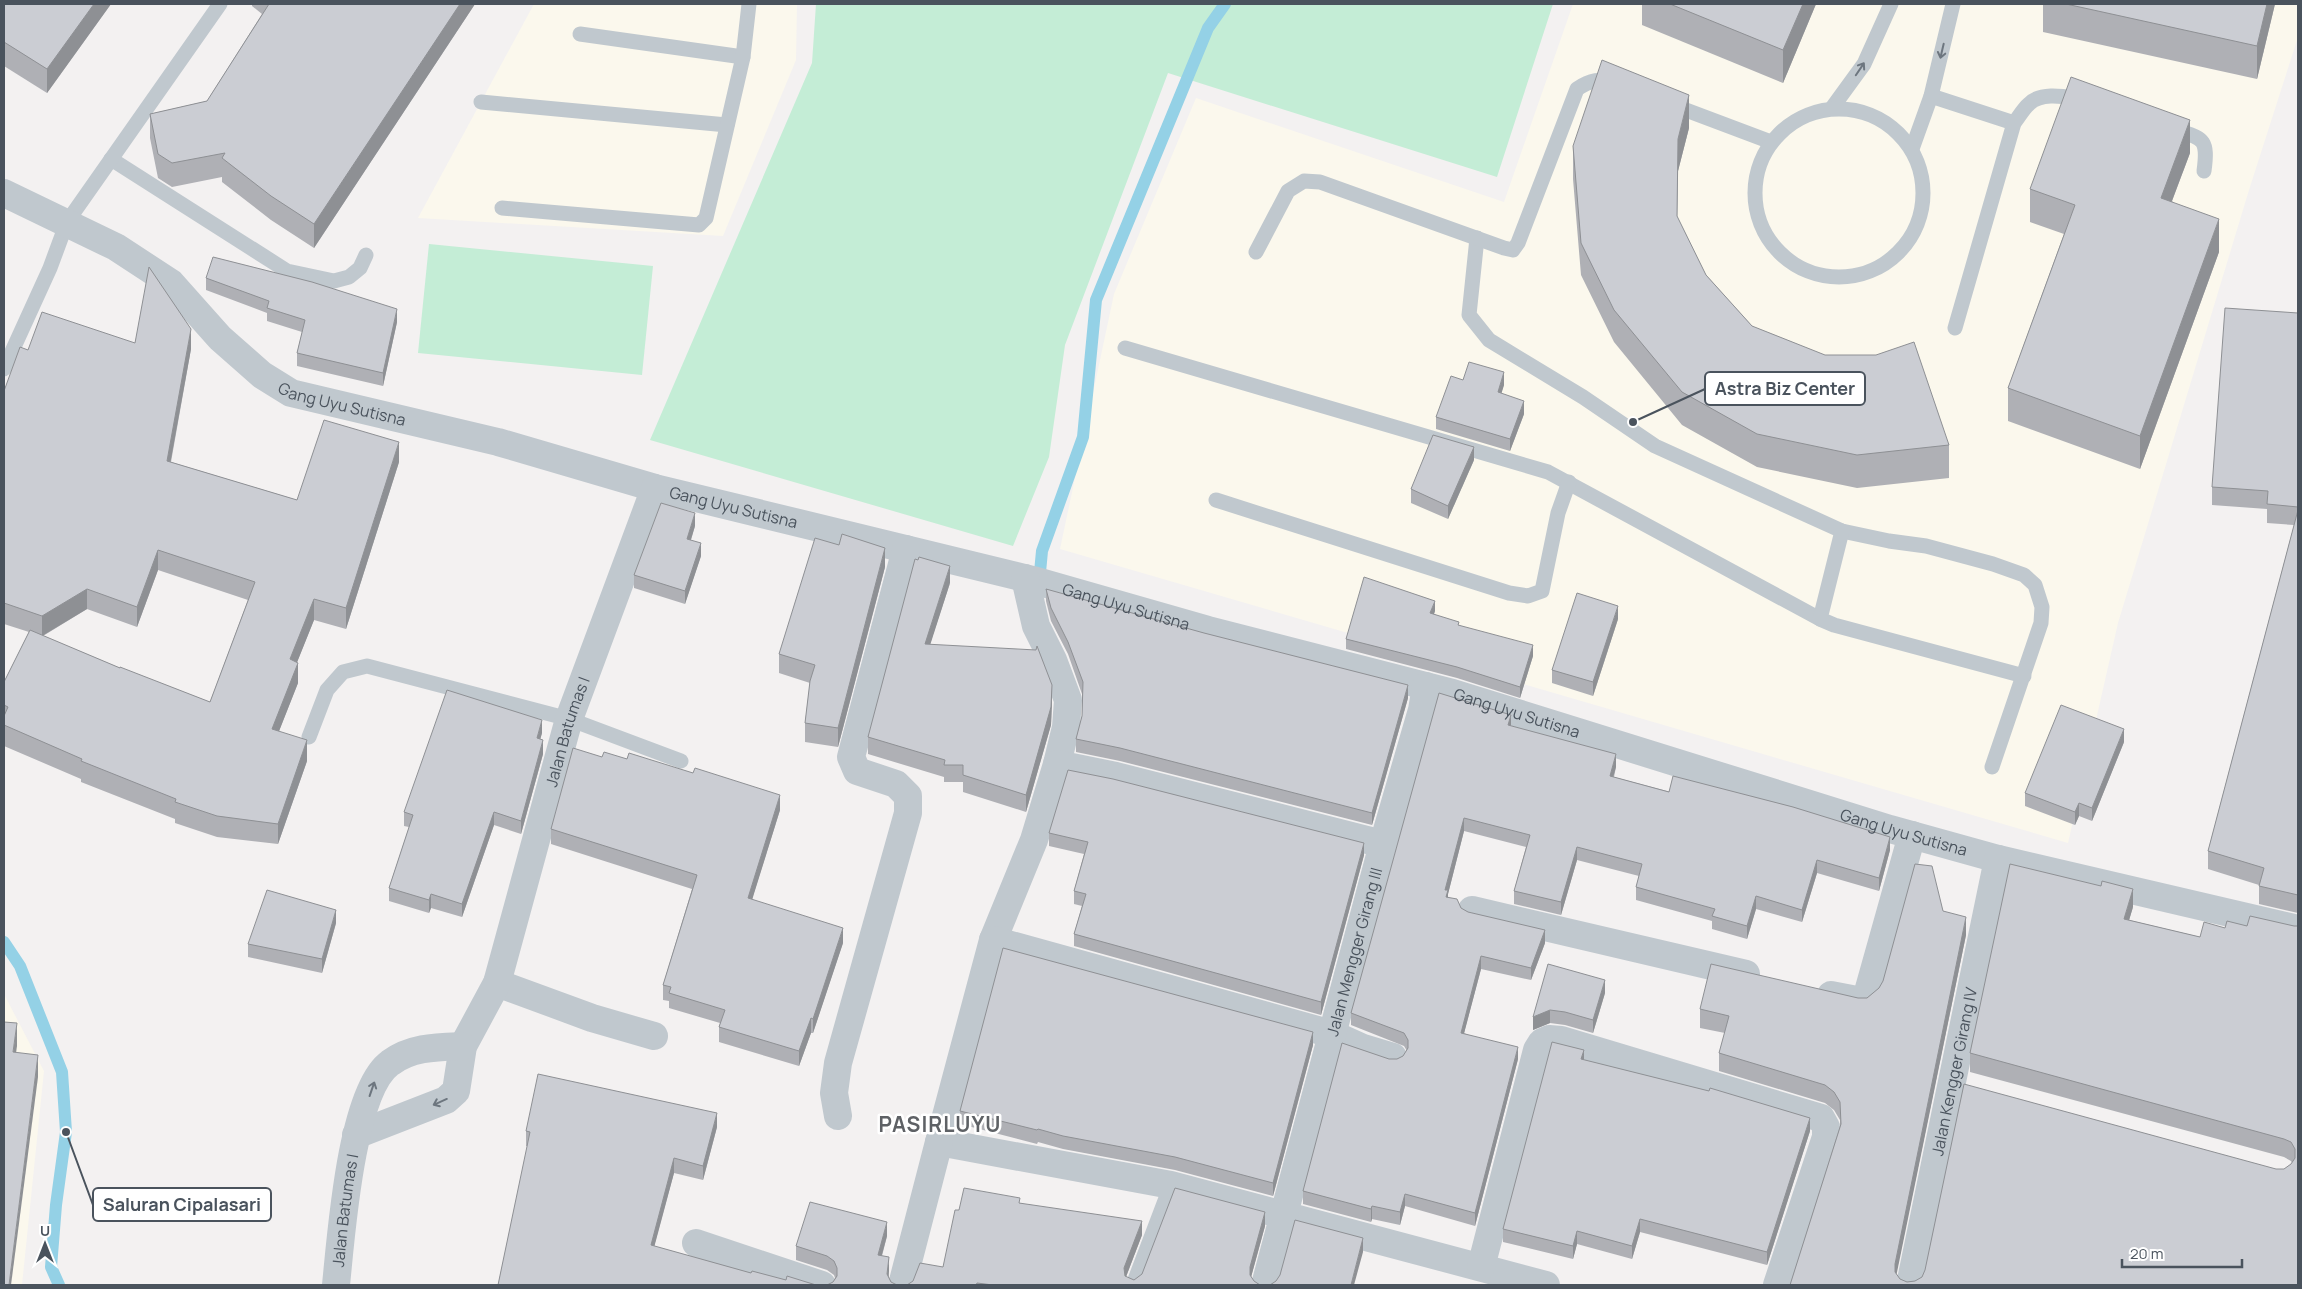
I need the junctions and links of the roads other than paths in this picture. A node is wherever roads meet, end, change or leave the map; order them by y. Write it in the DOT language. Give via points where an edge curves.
graph roads {
  1 [pos="220,4"];
  2 [pos="749,4"];
  3 [pos="1892,4"];
  4 [pos="1953,4"];
  5 [pos="580,34"];
  6 [pos="743,57"];
  7 [pos="1634,90"];
  8 [pos="1931,96"];
  9 [pos="1652,97"];
  10 [pos="481,102"];
  11 [pos="2096,103"];
  12 [pos="1832,108"];
  13 [pos="2014,123"];
  14 [pos="727,125"];
  15 [pos="2161,125"];
  16 [pos="1771,142"];
  17 [pos="1912,149"];
  18 [pos="111,159"];
  19 [pos="2204,171"];
  20 [pos="4,193"];
  21 [pos="502,208"];
  22 [pos="68,222"];
  23 [pos="1477,238"];
  24 [pos="1256,252"];
  25 [pos="366,255"];
  26 [pos="1955,328"];
  27 [pos="1125,348"];
  28 [pos="4,369"];
  29 [pos="1569,482"];
  30 [pos="655,488"];
  31 [pos="1216,500"];
  32 [pos="1842,531"];
  33 [pos="906,548"];
  34 [pos="1035,580"];
  35 [pos="1820,619"];
  36 [pos="2024,676"];
  37 [pos="1426,686"];
  38 [pos="569,720"];
  39 [pos="309,737"];
  40 [pos="681,761"];
  41 [pos="1057,764"];
  42 [pos="1992,767"];
  43 [pos="1912,836"];
  44 [pos="1383,844"];
  45 [pos="1998,859"];
  46 [pos="1472,910"];
  47 [pos="2298,929"];
  48 [pos="993,940"];
  49 [pos="1770,980"];
  50 [pos="497,983"];
  51 [pos="1809,989"];
  52 [pos="1332,1034"];
  53 [pos="654,1036"];
  54 [pos="463,1046"];
  55 [pos="1393,1058"];
  56 [pos="838,1116"];
  57 [pos="356,1135"];
  58 [pos="939,1142"];
  59 [pos="1171,1185"];
  60 [pos="1285,1217"];
  61 [pos="696,1243"];
  62 [pos="1481,1267"];
  63 [pos="336,1285"];
  64 [pos="822,1285"];
  65 [pos="902,1285"];
  66 [pos="1133,1285"];
  67 [pos="1265,1285"];
  68 [pos="1546,1285"];
  69 [pos="1777,1285"];
  70 [pos="1910,1285"];
  1 -- 18 [label="lane"];
  2 -- 6 [label="lane"];
  12 -- 3 [label="lane, one-way" via="1864,64"];
  4 -- 8 [label="lane, one-way"];
  5 -- 6 [label="lane"];
  6 -- 14 [label="lane"];
  7 -- 23 [label="lane" via="1606,80 1590,80 1577,89 1518,243 1513,250"];
  8 -- 13 [label="lane"];
  8 -- 17 [label="lane"];
  9 -- 16 [label="lane"];
  10 -- 14 [label="lane"];
  11 -- 13 [label="lane" via="2061,96 2042,97 2030,102"];
  12 -- 16 [label="lane" via="1804,115 1780,131"];
  12 -- 17 [label="lane" via="1863,111 1891,126"];
  13 -- 26 [label="lane"];
  14 -- 21 [label="lane" via="706,218 699,225"];
  15 -- 19 [label="lane" via="2204,143"];
  16 -- 17 [label="lane" via="1763,154 1754,181 1755,210 1765,235 1781,256 1804,270 1830,277 1857,276 1882,266 1902,249 1917,226 1924,201 1922,174"];
  18 -- 22 [label="lane"];
  18 -- 25 [label="lane" via="287,271 334,282 349,277 360,268"];
  20 -- 22 [label="street, Gang Uyu Sutisna"];
  22 -- 28 [label="lane"];
  22 -- 30 [label="street, Gang Uyu Sutisna" via="116,247 171,283 220,338 262,375 291,393 498,442"];
  23 -- 24 [label="lane" via="1320,182 1304,181 1288,191"];
  23 -- 32 [label="lane" via="1469,315 1489,340 1583,397 1655,446"];
  27 -- 29 [label="lane" via="1548,472"];
  29 -- 31 [label="lane" via="1558,513 1542,591 1528,596 1509,593"];
  29 -- 35 [label="lane"];
  30 -- 33 [label="street, Gang Uyu Sutisna"];
  30 -- 38 [label="street, Jalan Batumas I"];
  32 -- 35 [label="lane"];
  32 -- 36 [label="lane" via="1926,546 2024,575 2035,585 2042,608 2041,623"];
  33 -- 34 [label="street, Gang Uyu Sutisna"];
  33 -- 56 [label="street" via="851,757 858,770 896,784 908,796 908,813 838,1063 834,1093"];
  34 -- 37 [label="street, Gang Uyu Sutisna" via="1208,630"];
  34 -- 41 [label="street" via="1036,626 1068,700 1066,727"];
  35 -- 36 [label="lane"];
  36 -- 42 [label="lane"];
  37 -- 43 [label="street, Gang Uyu Sutisna"];
  37 -- 44 [label="street, Jalan Mengger Girang III"];
  38 -- 39 [label="lane" via="367,666 343,672 327,690"];
  38 -- 40 [label="lane"];
  38 -- 50 [label="street, Jalan Batumas I"];
  41 -- 44 [label="street"];
  41 -- 48 [label="street" via="1034,840"];
  43 -- 45 [label="street, Gang Uyu Sutisna"];
  43 -- 51 [label="street" via="1866,999 1857,1000"];
  44 -- 52 [label="street, Jalan Mengger Girang III"];
  45 -- 47 [label="street, Gang Uyu Sutisna"];
  45 -- 70 [label="street, Jalan Kengger Girang IV" via="1962,1086"];
  46 -- 49 [label="street"];
  48 -- 52 [label="street"];
  48 -- 58 [label="street"];
  50 -- 53 [label="street" via="592,1018"];
  50 -- 54 [label="street, Jalan Batumas I"];
  52 -- 55 [label="street"];
  52 -- 60 [label="street, Jalan Mengger Girang III"];
  54 -- 57 [label="street, Jalan Batumas I, one-way" via="458,1084 453,1096"];
  57 -- 54 [label="street, Jalan Batumas I, one-way" via="377,1075 390,1063 431,1047"];
  57 -- 63 [label="street, Jalan Batumas I" via="346,1191"];
  58 -- 59 [label="street"];
  58 -- 65 [label="street"];
  59 -- 60 [label="street"];
  59 -- 66 [label="lane"];
  60 -- 62 [label="street"];
  60 -- 67 [label="street, Jalan Mengger Girang III"];
  61 -- 64 [label="street"];
  62 -- 68 [label="street"];
  62 -- 69 [label="street" via="1537,1050 1542,1042 1550,1039 1821,1118 1826,1127 1826,1137"];
}
